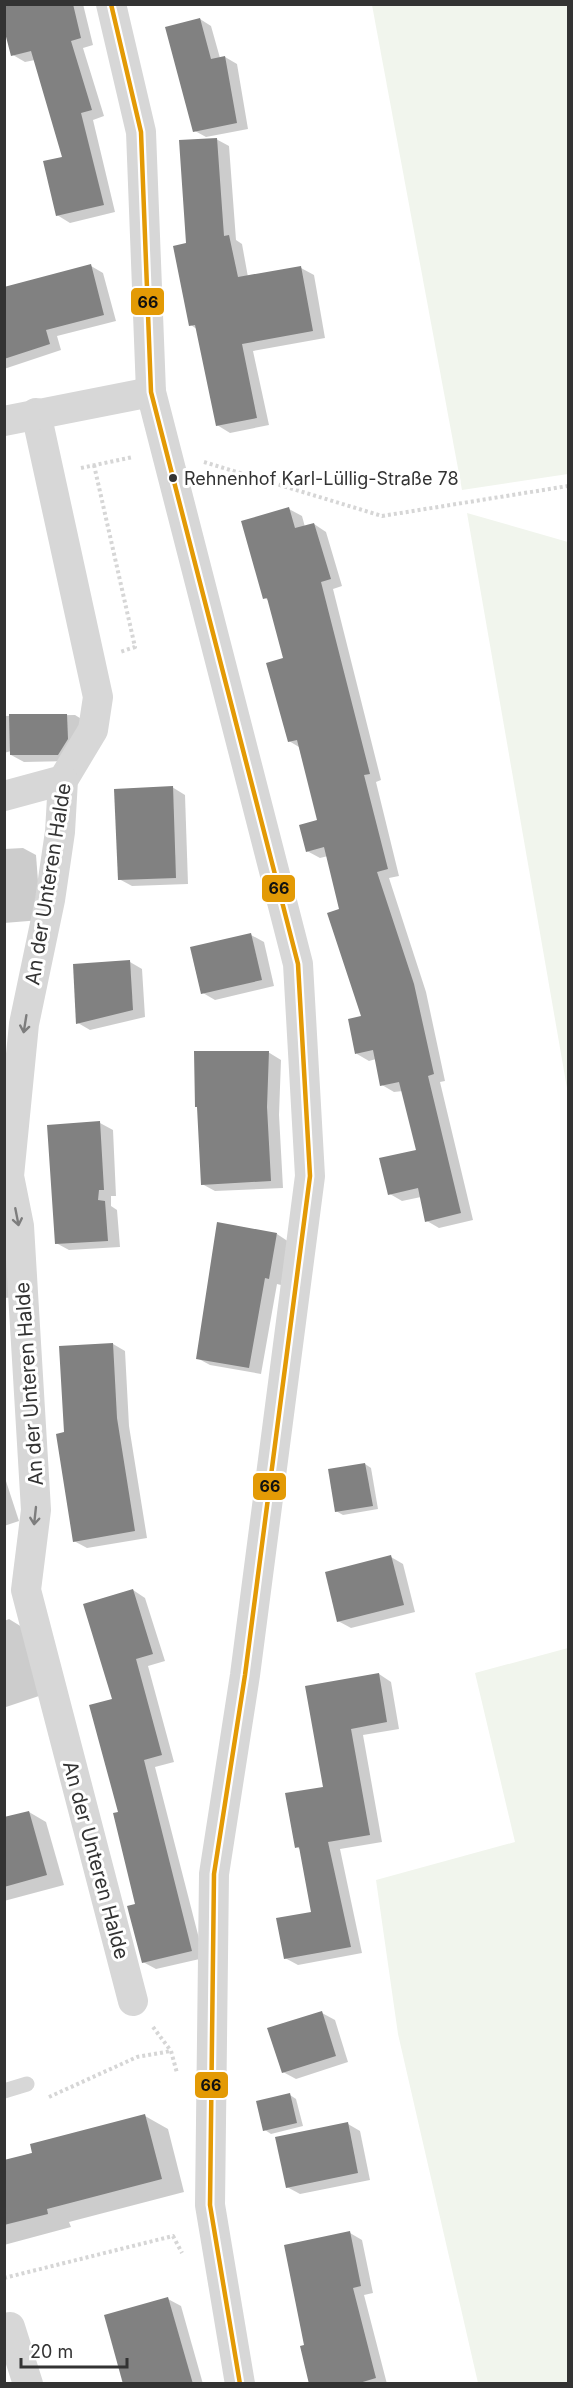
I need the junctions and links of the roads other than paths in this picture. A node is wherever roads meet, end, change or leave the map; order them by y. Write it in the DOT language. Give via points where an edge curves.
graph roads {
  1 [pos="111,4"];
  2 [pos="152,392"];
  3 [pos="36,413"];
  4 [pos="4,421"];
  5 [pos="63,780"];
  6 [pos="4,796"];
  7 [pos="7,1176"];
  8 [pos="17,1564"];
  9 [pos="134,2001"];
  10 [pos="27,2084"];
  11 [pos="4,2091"];
  12 [pos="4,2328"];
  13 [pos="28,2384"];
  14 [pos="240,2384"];
  1 -- 2 [label="street" via="141,132"];
  2 -- 3 [label="street"];
  2 -- 14 [label="street" via="298,964 310,1176 245,1675 214,1874 210,2205"];
  3 -- 4 [label="street"];
  3 -- 5 [label="street, An der Unteren Halde" via="98,697 93,730"];
  5 -- 6 [label="street"];
  5 -- 7 [label="street, An der Unteren Halde, one-way" via="50,900 24,1024"];
  7 -- 8 [label="street, An der Unteren Halde, one-way" via="19,1226 36,1510"];
  8 -- 9 [label="street, An der Unteren Halde"];
  10 -- 11 [label="lane"];
  12 -- 13 [label="street" via="10,2326"];
}
